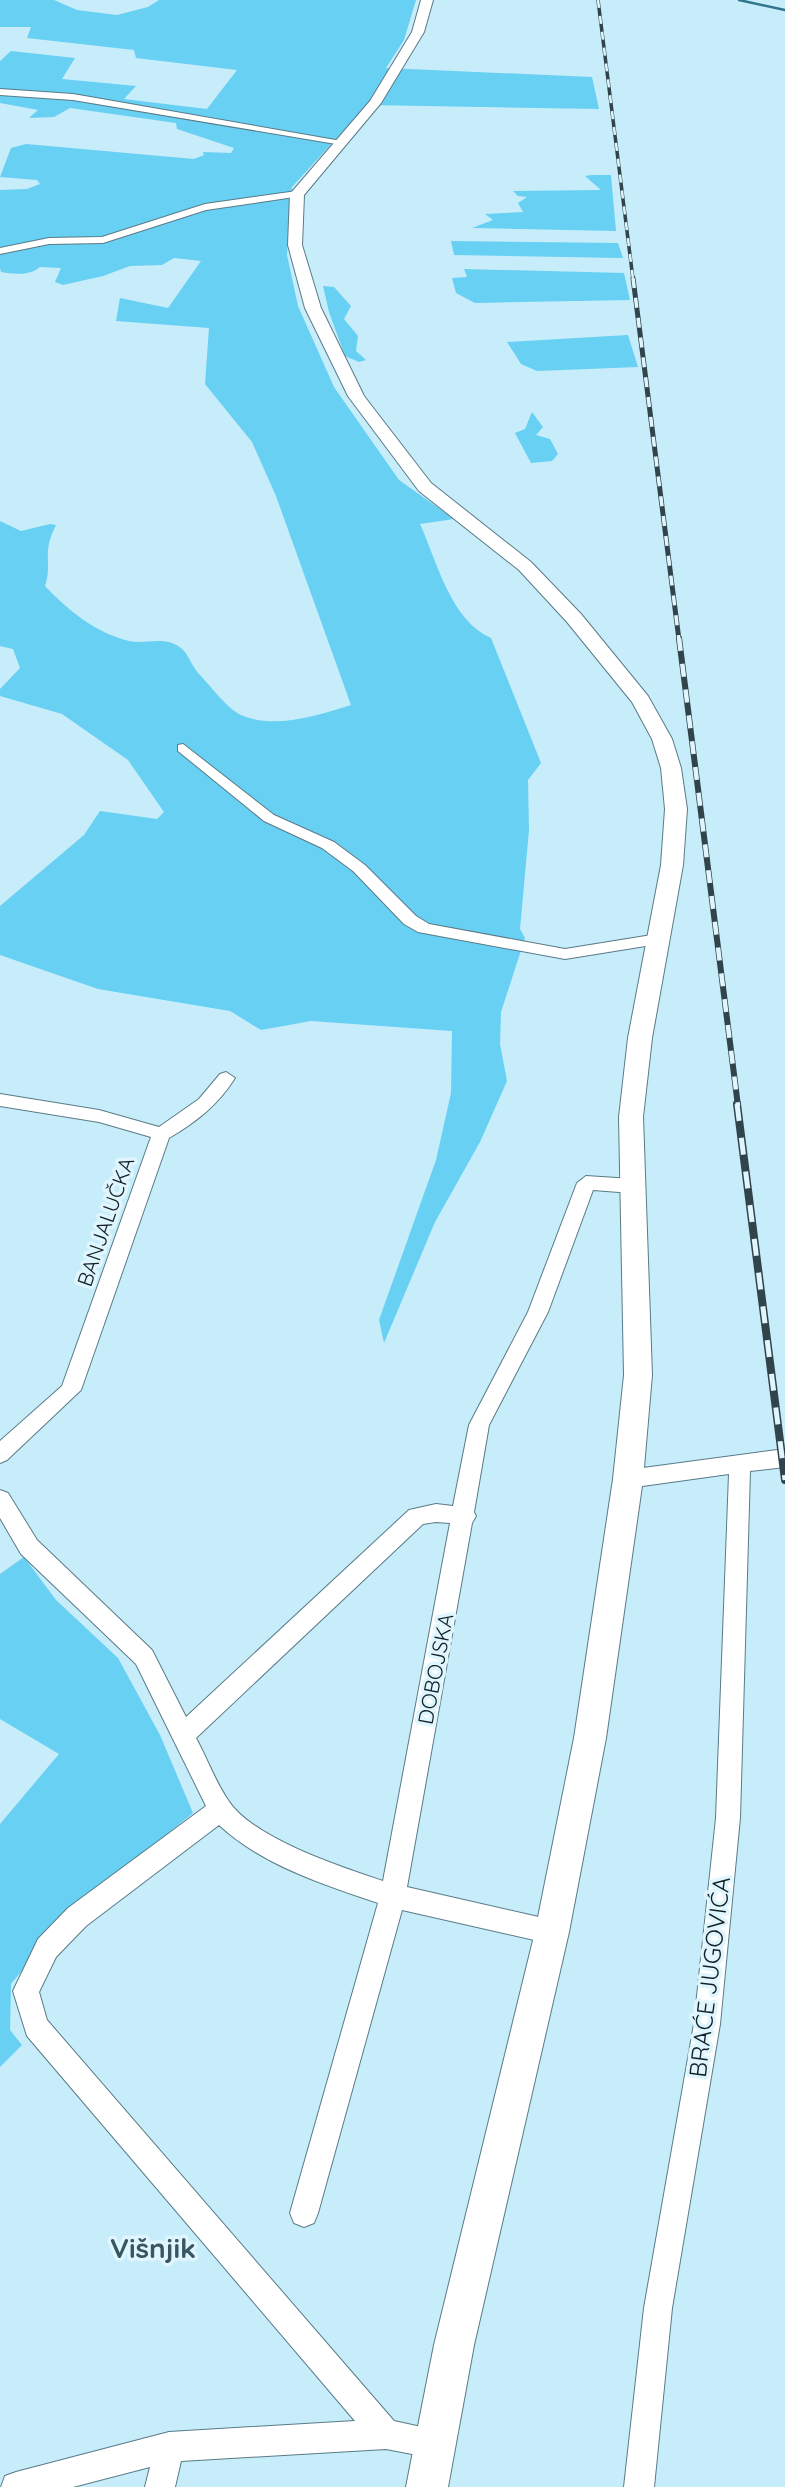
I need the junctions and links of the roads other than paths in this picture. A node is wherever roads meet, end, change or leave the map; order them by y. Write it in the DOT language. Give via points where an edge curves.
graph roads {
  1 [pos="427,0"];
  2 [pos="0,92"];
  3 [pos="342,142"];
  4 [pos="297,194"];
  5 [pos="0,251"];
  6 [pos="183,748"];
  7 [pos="658,939"];
  8 [pos="226,1078"];
  9 [pos="0,1100"];
  10 [pos="161,1134"];
  11 [pos="632,1186"];
  12 [pos="0,1454"];
  13 [pos="785,1458"];
  14 [pos="740,1464"];
  15 [pos="628,1479"];
  16 [pos="0,1499"];
  17 [pos="465,1516"];
  18 [pos="184,1734"];
  19 [pos="220,1810"];
  20 [pos="393,1896"];
  21 [pos="552,1933"];
  22 [pos="304,2213"];
  23 [pos="386,2434"];
  24 [pos="433,2443"];
  25 [pos="169,2447"];
  26 [pos="16,2487"];
  27 [pos="160,2487"];
  28 [pos="427,2487"];
  29 [pos="639,2487"];
  1 -- 3 [label="main road" via="418,32 402,62"];
  2 -- 3 [label="street" via="73,97"];
  3 -- 4 [label="main road"];
  4 -- 5 [label="street" via="205,207 103,240 49,241"];
  4 -- 7 [label="main road" via="295,245 313,308 356,396 425,487 525,566 574,618 642,700 662,739 676,809 672,865"];
  6 -- 7 [label="street" via="270,818 328,845 359,868 410,920 424,928 565,954"];
  7 -- 11 [label="main road" via="631,1117"];
  8 -- 10 [label="street" via="215,1097 198,1112"];
  9 -- 10 [label="street" via="99,1116"];
  10 -- 12 [label="street, BANJALUČKA" via="71,1390"];
  11 -- 15 [label="main road" via="638,1375"];
  11 -- 17 [label="street, DOBOJSKA" via="586,1183 572,1230 530,1329 479,1425"];
  13 -- 14 [label="street"];
  14 -- 15 [label="street"];
  14 -- 29 [label="street, BRAĆE JUGOVIĆA" via="728,1818 707,2024 659,2308"];
  15 -- 21 [label="main road" via="590,1738"];
  16 -- 18 [label="street" via="29,1547 144,1657"];
  17 -- 18 [label="street" via="417,1516"];
  17 -- 20 [label="street, DOBOJSKA"];
  18 -- 19 [label="street"];
  19 -- 20 [label="street" via="246,1834 282,1853 328,1875"];
  19 -- 23 [label="street" via="77,1917 47,1948 26,1990 36,2027"];
  20 -- 21 [label="street"];
  20 -- 22 [label="street, DOBOJSKA"];
  21 -- 24 [label="main road"];
  23 -- 24 [label="street"];
  23 -- 25 [label="street"];
  24 -- 28 [label="main road"];
  25 -- 26 [label="street"];
  25 -- 27 [label="street"];
}
